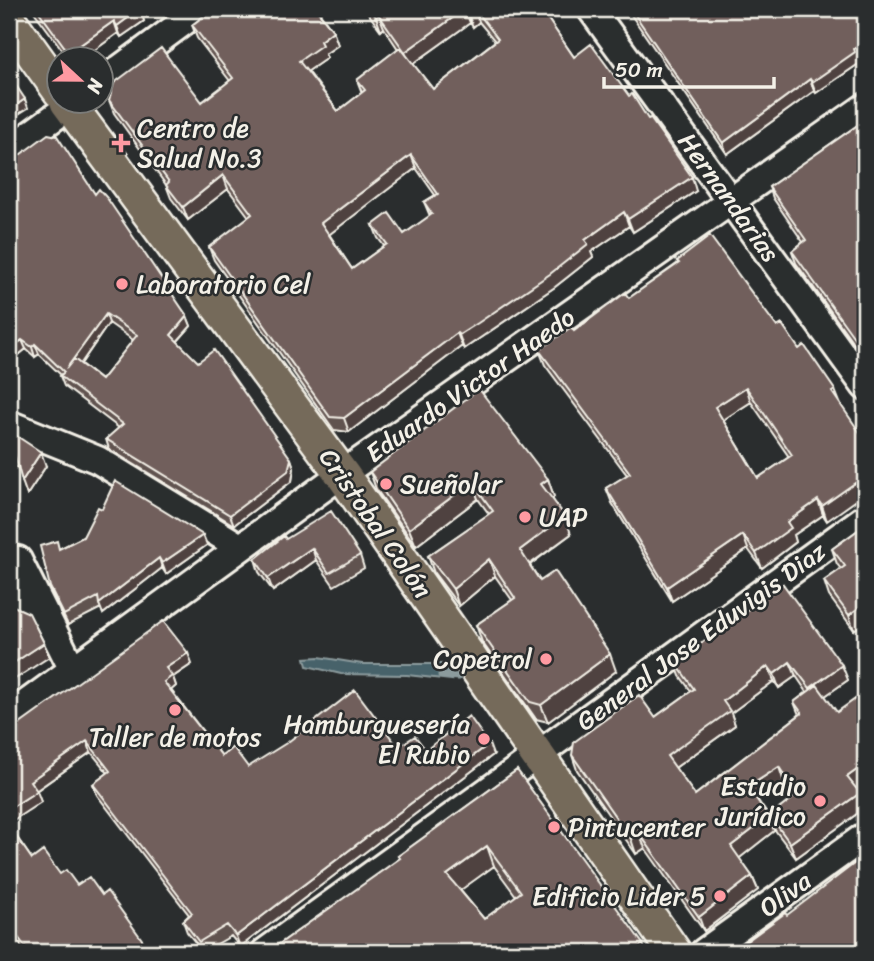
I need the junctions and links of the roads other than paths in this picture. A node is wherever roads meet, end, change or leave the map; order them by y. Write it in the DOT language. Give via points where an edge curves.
graph roads {
  1 [pos="201,9"];
  2 [pos="591,9"];
  3 [pos="9,20"];
  4 [pos="46,70"];
  5 [pos="116,72"];
  6 [pos="865,107"];
  7 [pos="49,116"];
  8 [pos="80,116"];
  9 [pos="9,150"];
  10 [pos="732,201"];
  11 [pos="865,386"];
  12 [pos="9,424"];
  13 [pos="342,474"];
  14 [pos="865,518"];
  15 [pos="240,547"];
  16 [pos="9,567"];
  17 [pos="28,607"];
  18 [pos="72,668"];
  19 [pos="9,716"];
  20 [pos="537,754"];
  21 [pos="865,836"];
  22 [pos="265,952"];
  23 [pos="674,952"];
  24 [pos="704,952"];
  1 -- 5 [label="street"];
  2 -- 10 [label="street, Hernandarias"];
  3 -- 4 [label="main road, Cristobal Colón"];
  6 -- 10 [label="street, Eduardo Victor Haedo"];
  7 -- 9 [label="street"];
  8 -- 13 [label="main road, Cristobal Colón"];
  10 -- 11 [label="street, Hernandarias"];
  10 -- 13 [label="street, Eduardo Victor Haedo"];
  12 -- 15 [label="street" via="98,460"];
  13 -- 15 [label="street, Eduardo Victor Haedo"];
  13 -- 20 [label="main road, Cristobal Colón"];
  14 -- 20 [label="street, General Jose Eduvigis Diaz"];
  15 -- 18 [label="street, Eduardo Victor Haedo"];
  16 -- 17 [label="street" via="18,560"];
  17 -- 18 [label="street"];
  18 -- 19 [label="street, Eduardo Victor Haedo"];
  20 -- 22 [label="street, General Jose Eduvigis Diaz"];
  20 -- 23 [label="main road, Cristobal Colón"];
  21 -- 24 [label="street, Oliva"];
}
